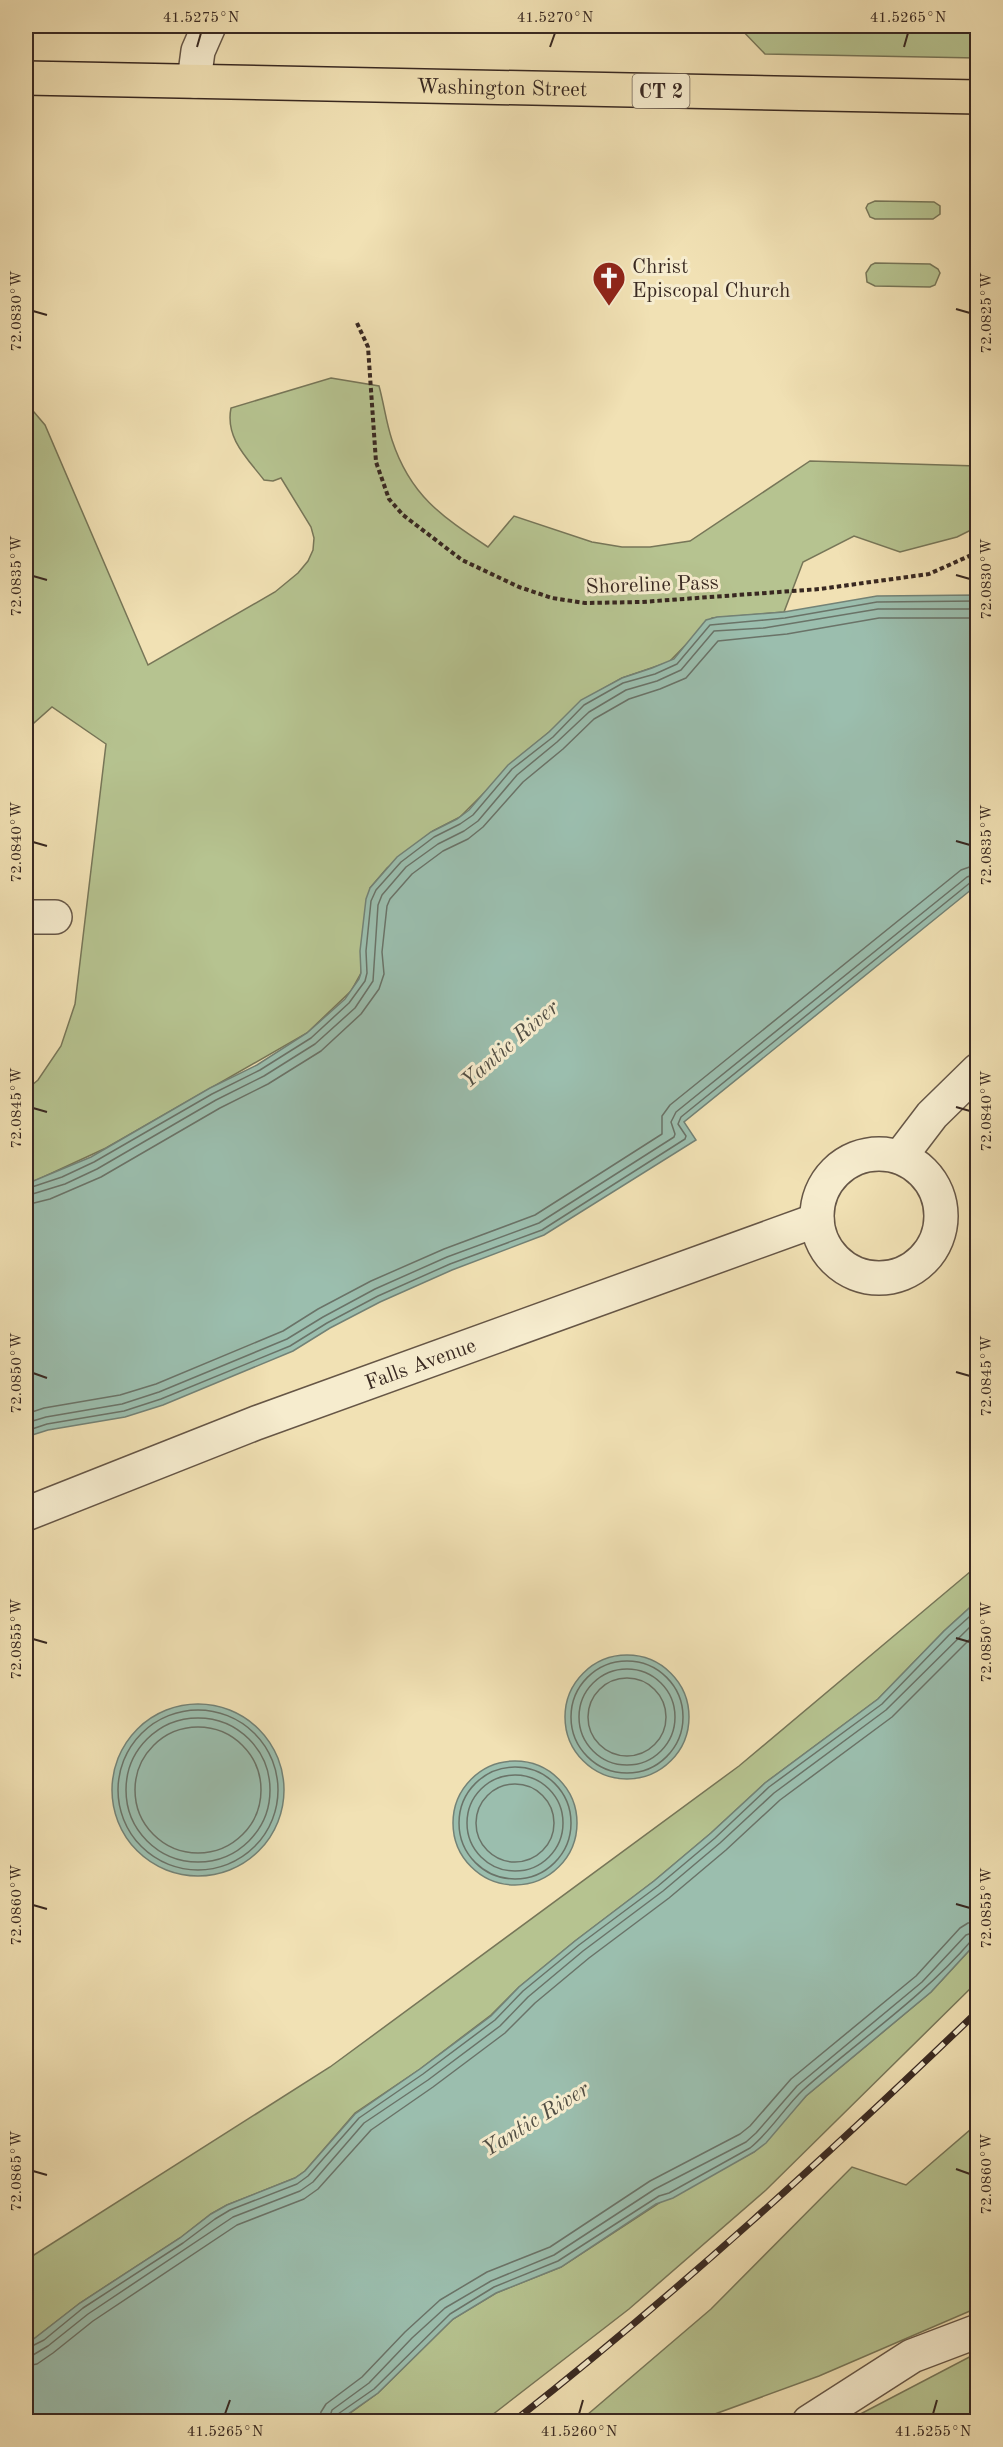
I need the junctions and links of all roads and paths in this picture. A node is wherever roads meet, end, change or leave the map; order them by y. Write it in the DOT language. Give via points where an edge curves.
graph roads {
  1 [pos="209,26"];
  2 [pos="26,78"];
  3 [pos="194,81"];
  4 [pos="978,97"];
  5 [pos="357,323"];
  6 [pos="978,552"];
  7 [pos="978,1070"];
  8 [pos="900,1157"];
  9 [pos="817,1220"];
  10 [pos="26,1514"];
  11 [pos="978,2331"];
  12 [pos="809,2421"];
  1 -- 3 [label="street" via="198,51"];
  2 -- 3 [label="highway, Washington Street / CT 2"];
  3 -- 4 [label="highway, Washington Street / CT 2"];
  5 -- 6 [label="path, Shoreline Pass" via="368,347 376,462 389,499 403,515 462,560 519,587 585,603 642,603 820,589 929,574"];
  7 -- 8 [label="street" via="932,1115"];
  8 -- 9 [label="street" via="865,1155 835,1172 824,1186"];
  8 -- 9 [label="street" via="918,1167 931,1181 939,1200 941,1220 927,1257 911,1270 893,1278 875,1279 842,1267 829,1254"];
  9 -- 10 [label="street, Falls Avenue" via="256,1423"];
  11 -- 12 [label="street" via="912,2356"];
}
